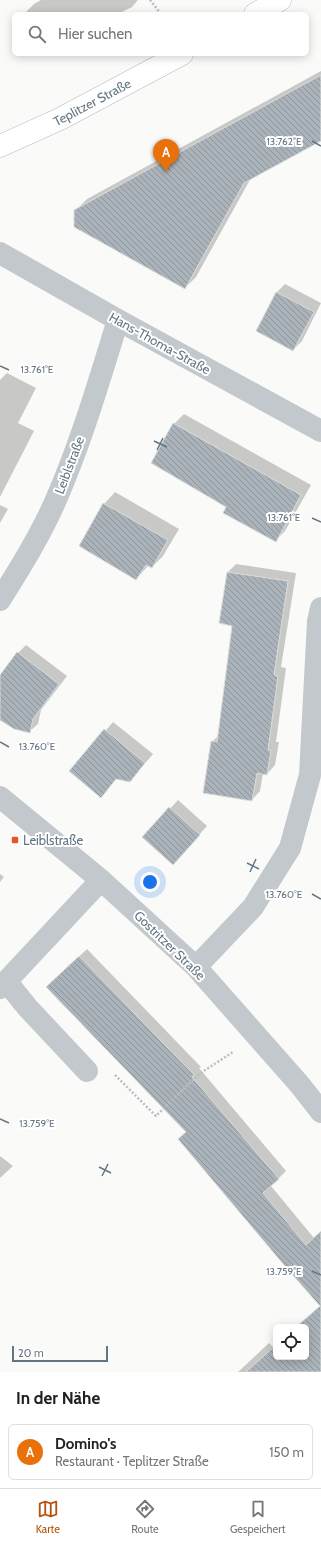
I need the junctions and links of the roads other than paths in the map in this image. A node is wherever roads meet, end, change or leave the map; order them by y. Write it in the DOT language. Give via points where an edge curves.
graph roads {
  1 [pos="280,0"];
  2 [pos="259,12"];
  3 [pos="178,56"];
  4 [pos="0,146"];
  5 [pos="0,253"];
  6 [pos="118,320"];
  7 [pos="321,431"];
  8 [pos="0,600"];
  9 [pos="321,608"];
  10 [pos="0,798"];
  11 [pos="101,880"];
  12 [pos="196,967"];
  13 [pos="3,985"];
  14 [pos="87,1070"];
  15 [pos="321,1112"];
  1 -- 2 [label="main road"];
  3 -- 4 [label="main road, Teplitzer Straße" via="60,119"];
  5 -- 6 [label="street, Hans-Thoma-Straße"];
  6 -- 7 [label="street, Hans-Thoma-Straße"];
  6 -- 8 [label="street, Leiblstraße" via="78,445 55,502"];
  9 -- 12 [label="street" via="318,621 310,775 290,848 253,907"];
  10 -- 11 [label="street, Gostritzer Straße"];
  11 -- 12 [label="street, Gostritzer Straße"];
  11 -- 13 [label="street"];
  12 -- 15 [label="street, Gostritzer Straße"];
  13 -- 14 [label="street"];
}
